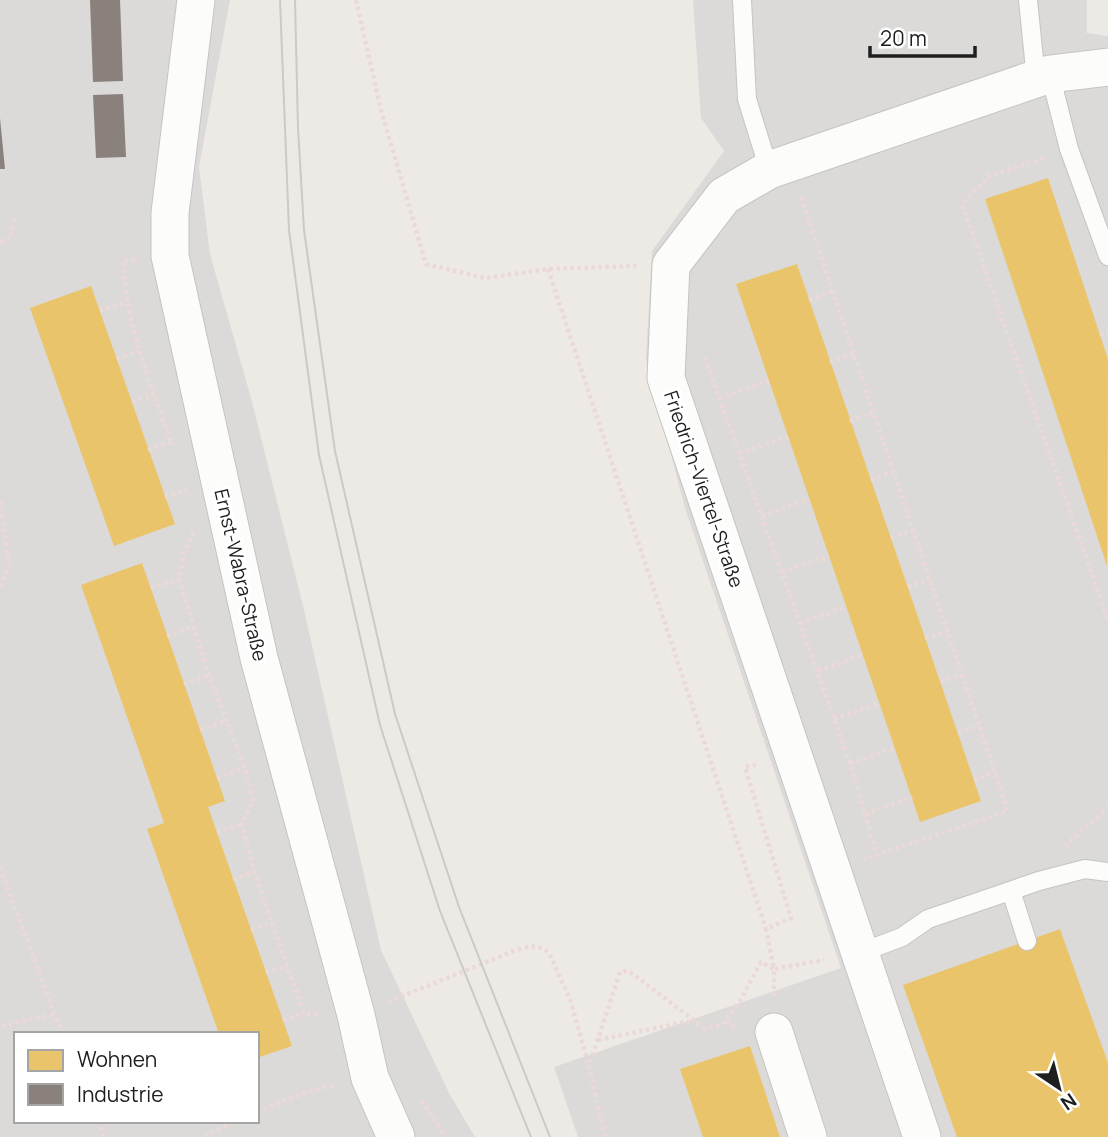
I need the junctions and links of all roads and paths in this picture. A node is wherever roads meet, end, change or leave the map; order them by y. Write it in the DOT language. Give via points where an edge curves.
graph roads {
  1 [pos="196,0"];
  2 [pos="356,0"];
  3 [pos="742,0"];
  4 [pos="1028,0"];
  5 [pos="1108,67"];
  6 [pos="1043,77"];
  7 [pos="1069,149"];
  8 [pos="779,166"];
  9 [pos="15,217"];
  10 [pos="0,242"];
  11 [pos="1108,256"];
  12 [pos="671,265"];
  13 [pos="548,269"];
  14 [pos="833,291"];
  15 [pos="809,300"];
  16 [pos="126,302"];
  17 [pos="100,312"];
  18 [pos="1108,332"];
  19 [pos="1100,335"];
  20 [pos="138,350"];
  21 [pos="704,354"];
  22 [pos="854,354"];
  23 [pos="117,359"];
  24 [pos="830,362"];
  25 [pos="769,381"];
  26 [pos="154,395"];
  27 [pos="719,398"];
  28 [pos="132,402"];
  29 [pos="874,412"];
  30 [pos="850,421"];
  31 [pos="788,436"];
  32 [pos="171,442"];
  33 [pos="148,450"];
  34 [pos="739,453"];
  35 [pos="894,471"];
  36 [pos="871,480"];
  37 [pos="187,490"];
  38 [pos="165,497"];
  39 [pos="809,499"];
  40 [pos="0,501"];
  41 [pos="762,516"];
  42 [pos="199,522"];
  43 [pos="914,530"];
  44 [pos="891,538"];
  45 [pos="829,556"];
  46 [pos="782,572"];
  47 [pos="179,579"];
  48 [pos="930,579"];
  49 [pos="0,587"];
  50 [pos="908,587"];
  51 [pos="151,588"];
  52 [pos="846,607"];
  53 [pos="1108,620"];
  54 [pos="800,623"];
  55 [pos="194,626"];
  56 [pos="948,631"];
  57 [pos="167,636"];
  58 [pos="925,638"];
  59 [pos="863,655"];
  60 [pos="817,671"];
  61 [pos="209,675"];
  62 [pos="962,675"];
  63 [pos="941,682"];
  64 [pos="184,684"];
  65 [pos="880,703"];
  66 [pos="834,719"];
  67 [pos="226,721"];
  68 [pos="979,726"];
  69 [pos="200,730"];
  70 [pos="958,733"];
  71 [pos="895,748"];
  72 [pos="765,762"];
  73 [pos="850,763"];
  74 [pos="245,768"];
  75 [pos="995,772"];
  76 [pos="217,778"];
  77 [pos="974,780"];
  78 [pos="912,797"];
  79 [pos="1108,807"];
  80 [pos="865,814"];
  81 [pos="243,824"];
  82 [pos="217,832"];
  83 [pos="877,855"];
  84 [pos="0,867"];
  85 [pos="834,869"];
  86 [pos="254,872"];
  87 [pos="1108,872"];
  88 [pos="233,879"];
  89 [pos="1039,881"];
  90 [pos="1010,891"];
  91 [pos="272,923"];
  92 [pos="766,929"];
  93 [pos="251,930"];
  94 [pos="1027,941"];
  95 [pos="860,953"];
  96 [pos="287,965"];
  97 [pos="774,969"];
  98 [pos="267,973"];
  99 [pos="304,1013"];
  100 [pos="54,1014"];
  101 [pos="356,1015"];
  102 [pos="283,1020"];
  103 [pos="691,1020"];
  104 [pos="2,1026"];
  105 [pos="61,1032"];
  106 [pos="774,1032"];
  107 [pos="598,1040"];
  108 [pos="589,1066"];
  109 [pos="370,1078"];
  110 [pos="259,1111"];
  111 [pos="230,1123"];
  112 [pos="205,1137"];
  113 [pos="396,1137"];
  114 [pos="605,1137"];
  115 [pos="808,1137"];
  116 [pos="922,1137"];
  1 -- 101 [label="street, Ernst-Wabra-Straße" via="170,213 170,256 259,658"];
  2 -- 13 [label="path" via="381,110 426,264 485,278"];
  3 -- 8 [label="lane" via="747,99"];
  4 -- 6 [label="lane"];
  5 -- 6 [label="street"];
  6 -- 7 [label="lane"];
  6 -- 8 [label="street"];
  7 -- 11 [label="lane"];
  7 -- 53 [label="path" via="989,176 962,204"];
  8 -- 12 [label="street" via="724,196"];
  8 -- 14 [label="path"];
  9 -- 10 [label="path" via="10,239"];
  12 -- 13 [label="path"];
  12 -- 85 [label="street, Friedrich-Viertel-Straße" via="666,378"];
  13 -- 92 [label="path"];
  14 -- 15 [label="path"];
  14 -- 22 [label="path"];
  16 -- 17 [label="path"];
  18 -- 19 [label="path"];
  20 -- 23 [label="path"];
  21 -- 27 [label="path"];
  22 -- 24 [label="path"];
  22 -- 29 [label="path"];
  25 -- 27 [label="path"];
  26 -- 28 [label="path"];
  27 -- 34 [label="path"];
  29 -- 30 [label="path"];
  29 -- 35 [label="path"];
  31 -- 34 [label="path"];
  32 -- 33 [label="path"];
  34 -- 41 [label="path"];
  35 -- 36 [label="path"];
  35 -- 43 [label="path"];
  37 -- 38 [label="path"];
  39 -- 41 [label="path"];
  40 -- 49 [label="path" via="9,565"];
  41 -- 46 [label="path"];
  42 -- 47 [label="path" via="184,552"];
  43 -- 44 [label="path"];
  43 -- 48 [label="path"];
  45 -- 46 [label="path"];
  46 -- 54 [label="path"];
  47 -- 51 [label="path"];
  47 -- 55 [label="path"];
  48 -- 50 [label="path"];
  48 -- 56 [label="path"];
  52 -- 54 [label="path"];
  54 -- 60 [label="path"];
  55 -- 57 [label="path"];
  55 -- 61 [label="path"];
  56 -- 58 [label="path"];
  56 -- 62 [label="path"];
  59 -- 60 [label="path"];
  60 -- 66 [label="path"];
  61 -- 64 [label="path"];
  61 -- 67 [label="path"];
  62 -- 63 [label="path"];
  62 -- 68 [label="path"];
  65 -- 66 [label="path"];
  66 -- 73 [label="path"];
  67 -- 69 [label="path"];
  67 -- 74 [label="path"];
  68 -- 70 [label="path"];
  68 -- 75 [label="path"];
  71 -- 73 [label="path"];
  72 -- 92 [label="path" via="745,767 791,918"];
  73 -- 80 [label="path"];
  74 -- 76 [label="path"];
  74 -- 81 [label="path" via="253,801"];
  75 -- 77 [label="path"];
  75 -- 83 [label="path" via="1008,811"];
  78 -- 80 [label="path"];
  79 -- 89 [label="path" via="1070,839"];
  80 -- 83 [label="path"];
  81 -- 82 [label="path"];
  81 -- 86 [label="path"];
  83 -- 85 [label="path"];
  84 -- 100 [label="path"];
  85 -- 95 [label="street, Friedrich-Viertel-Straße"];
  86 -- 88 [label="path"];
  86 -- 91 [label="path"];
  87 -- 89 [label="lane" via="1086,869"];
  89 -- 90 [label="lane"];
  90 -- 94 [label="lane"];
  90 -- 95 [label="lane" via="928,919 902,937"];
  91 -- 93 [label="path"];
  91 -- 96 [label="path"];
  92 -- 97 [label="path"];
  95 -- 97 [label="path"];
  95 -- 116 [label="street, Friedrich-Viertel-Straße"];
  96 -- 98 [label="path"];
  96 -- 99 [label="path"];
  97 -- 103 [label="path" via="761,962 722,1025 704,1028"];
  99 -- 101 [label="path"];
  99 -- 102 [label="path"];
  100 -- 104 [label="path"];
  100 -- 105 [label="path"];
  101 -- 108 [label="path" via="535,946 549,953 570,999"];
  101 -- 109 [label="street, Ernst-Wabra-Straße"];
  103 -- 107 [label="path"];
  103 -- 107 [label="path" via="624,971"];
  106 -- 115 [label="street"];
  107 -- 108 [label="path"];
  108 -- 114 [label="path"];
  109 -- 110 [label="path" via="306,1092"];
  109 -- 113 [label="street, Ernst-Wabra-Straße"];
  111 -- 112 [label="path"];
}
